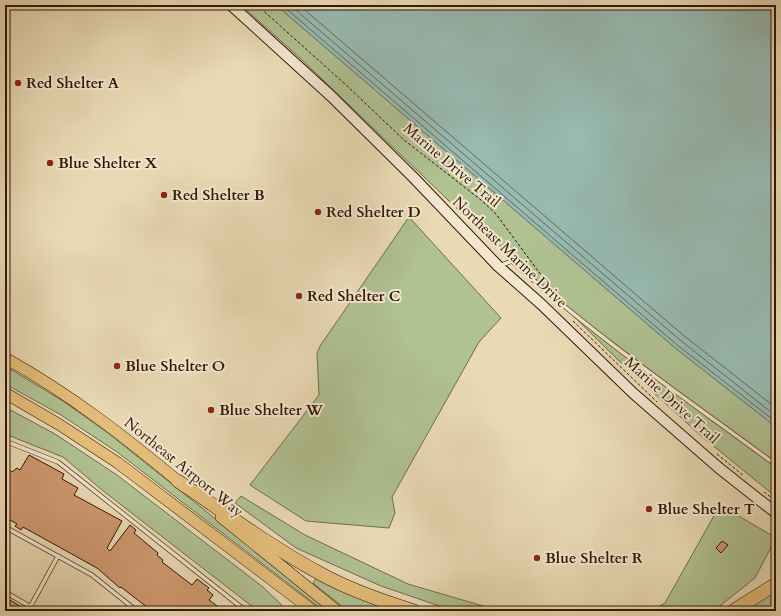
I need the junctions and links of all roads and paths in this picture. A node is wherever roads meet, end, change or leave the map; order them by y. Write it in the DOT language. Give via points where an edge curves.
graph roads {
  1 [pos="231,5"];
  2 [pos="257,5"];
  3 [pos="498,266"];
  4 [pos="551,289"];
  5 [pos="571,318"];
  6 [pos="5,358"];
  7 [pos="5,393"];
  8 [pos="661,405"];
  9 [pos="5,441"];
  10 [pos="714,452"];
  11 [pos="776,465"];
  12 [pos="747,478"];
  13 [pos="178,481"];
  14 [pos="764,492"];
  15 [pos="776,501"];
  16 [pos="776,513"];
  17 [pos="5,527"];
  18 [pos="58,556"];
  19 [pos="776,584"];
  20 [pos="5,592"];
  21 [pos="30,606"];
  22 [pos="28,611"];
  23 [pos="38,611"];
  24 [pos="136,611"];
  25 [pos="246,611"];
  26 [pos="313,611"];
  27 [pos="337,611"];
  28 [pos="414,611"];
  29 [pos="733,611"];
  1 -- 3 [label="main road, Northeast Marine Drive" via="331,96"];
  2 -- 4 [label="path, Marine Drive Trail" via="404,140 496,214"];
  3 -- 11 [label="lane" via="512,262 611,342"];
  3 -- 16 [label="main road, Northeast Marine Drive" via="663,421"];
  5 -- 8 [label="path, Marine Drive Trail"];
  6 -- 13 [label="main road, Northeast Airport Way" via="94,414"];
  7 -- 26 [label="main road" via="118,463"];
  9 -- 25 [label="lane" via="58,462"];
  10 -- 12 [label="path, Marine Drive Trail"];
  13 -- 27 [label="main road, Northeast Airport Way"];
  13 -- 28 [label="highway" via="288,555 321,574 360,592"];
  14 -- 15 [label="path"];
  17 -- 18 [label="lane"];
  18 -- 21 [label="lane"];
  18 -- 24 [label="lane" via="97,579"];
  19 -- 29 [label="highway"];
  20 -- 21 [label="lane"];
  21 -- 22 [label="lane"];
  21 -- 23 [label="lane"];
}
